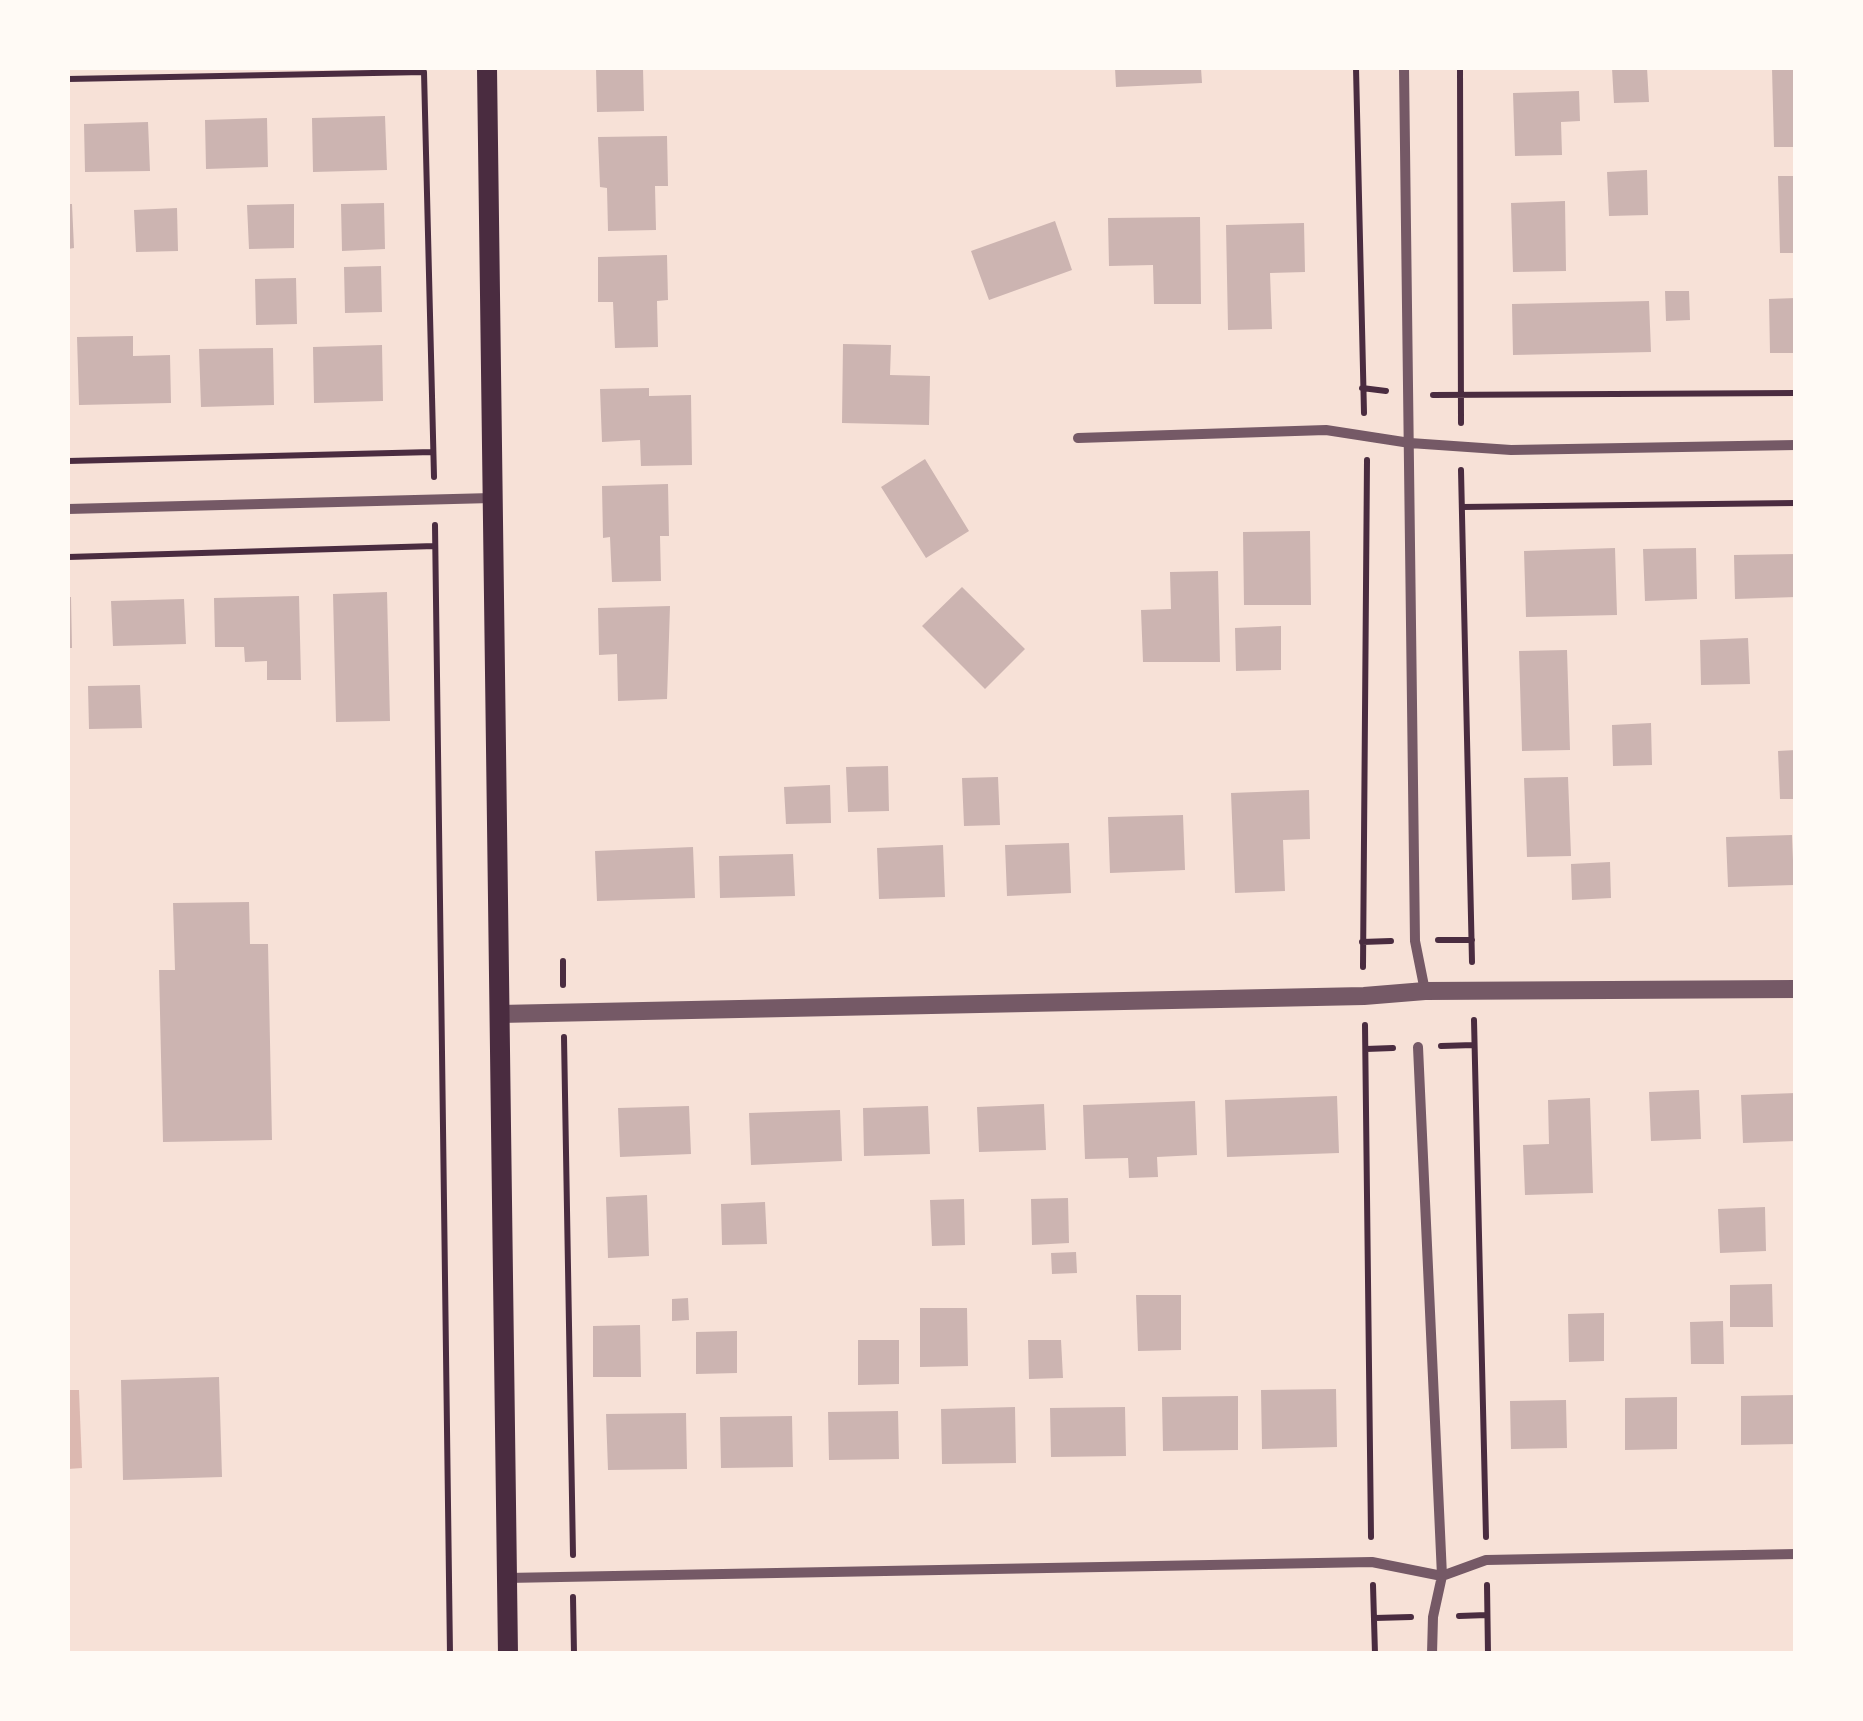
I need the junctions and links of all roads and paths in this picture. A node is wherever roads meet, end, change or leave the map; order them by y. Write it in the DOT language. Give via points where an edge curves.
graph roads {
  1 [pos="487,68"];
  2 [pos="1356,68"];
  3 [pos="1404,68"];
  4 [pos="1460,68"];
  5 [pos="68,79"];
  6 [pos="1362,388"];
  7 [pos="1796,393"];
  8 [pos="1078,438"];
  9 [pos="1367,438"];
  10 [pos="1410,443"];
  11 [pos="1796,445"];
  12 [pos="68,461"];
  13 [pos="493,498"];
  14 [pos="1796,504"];
  15 [pos="68,509"];
  16 [pos="68,557"];
  17 [pos="1472,940"];
  18 [pos="1362,942"];
  19 [pos="1796,989"];
  20 [pos="1425,991"];
  21 [pos="499,1014"];
  22 [pos="1474,1045"];
  23 [pos="1418,1047"];
  24 [pos="1366,1048"];
  25 [pos="564,1062"];
  26 [pos="1371,1518"];
  27 [pos="1796,1554"];
  28 [pos="1486,1560"];
  29 [pos="573,1576"];
  30 [pos="1442,1576"];
  31 [pos="506,1578"];
  32 [pos="1374,1618"];
  33 [pos="450,1654"];
  34 [pos="508,1654"];
  35 [pos="574,1654"];
  36 [pos="1375,1654"];
  37 [pos="1432,1654"];
  38 [pos="1488,1654"];
  1 -- 13 [label="main road"];
  2 -- 6 [label="path"];
  3 -- 10 [label="street"];
  4 -- 7 [label="path" via="1460,398"];
  5 -- 12 [label="path" via="424,72 433,452"];
  8 -- 9 [label="street" via="1326,430"];
  9 -- 10 [label="street"];
  9 -- 18 [label="path"];
  10 -- 11 [label="street" via="1511,450"];
  10 -- 20 [label="street" via="1416,941"];
  13 -- 15 [label="street"];
  13 -- 21 [label="main road"];
  14 -- 17 [label="path" via="1462,507"];
  16 -- 33 [label="path" via="435,546"];
  19 -- 20 [label="street"];
  20 -- 21 [label="street"];
  21 -- 31 [label="main road"];
  22 -- 28 [label="path"];
  23 -- 30 [label="street"];
  24 -- 26 [label="path"];
  25 -- 29 [label="path"];
  27 -- 28 [label="street"];
  28 -- 30 [label="street"];
  28 -- 38 [label="path"];
  29 -- 30 [label="street" via="1372,1562"];
  29 -- 31 [label="street"];
  29 -- 35 [label="path"];
  30 -- 37 [label="street"];
  31 -- 34 [label="main road"];
  32 -- 36 [label="path"];
}
